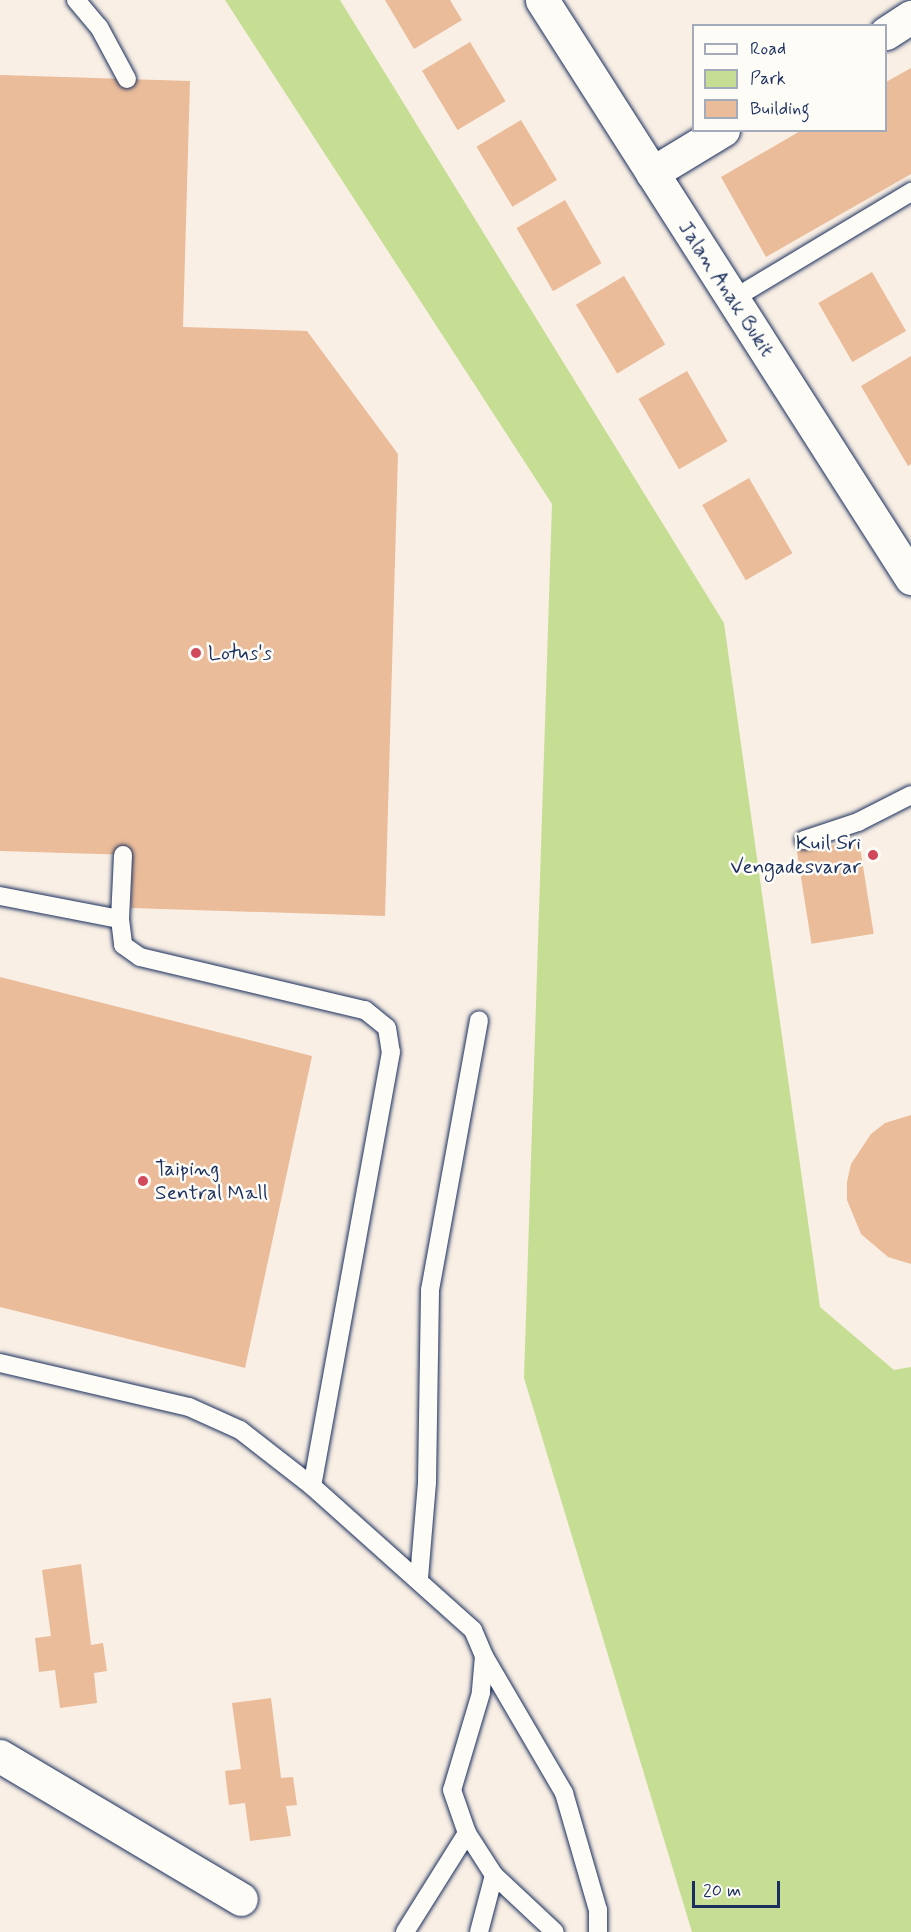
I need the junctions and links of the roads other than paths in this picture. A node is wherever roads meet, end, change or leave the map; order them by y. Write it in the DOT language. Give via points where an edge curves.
graph roads {
  1 [pos="76,0"];
  2 [pos="542,0"];
  3 [pos="911,17"];
  4 [pos="887,32"];
  5 [pos="127,79"];
  6 [pos="720,132"];
  7 [pos="652,173"];
  8 [pos="911,192"];
  9 [pos="733,299"];
  10 [pos="911,578"];
  11 [pos="911,795"];
  12 [pos="804,840"];
  13 [pos="123,855"];
  14 [pos="0,896"];
  15 [pos="120,919"];
  16 [pos="479,1020"];
  17 [pos="0,1363"];
  18 [pos="312,1485"];
  19 [pos="419,1578"];
  20 [pos="484,1656"];
  21 [pos="0,1756"];
  22 [pos="467,1833"];
  23 [pos="494,1875"];
  24 [pos="241,1899"];
  25 [pos="405,1932"];
  26 [pos="479,1932"];
  27 [pos="555,1932"];
  28 [pos="598,1932"];
  1 -- 5 [label="lane" via="99,27"];
  2 -- 7 [label="street, Jalan Anak Bukit"];
  3 -- 4 [label="street"];
  6 -- 7 [label="street"];
  7 -- 9 [label="street, Jalan Anak Bukit"];
  8 -- 9 [label="lane"];
  9 -- 10 [label="street, Jalan Anak Bukit"];
  11 -- 12 [label="lane" via="858,822"];
  13 -- 15 [label="lane"];
  14 -- 15 [label="lane"];
  15 -- 18 [label="lane" via="123,945 140,957 364,1010 387,1028 391,1052"];
  16 -- 19 [label="lane" via="430,1290 427,1482"];
  17 -- 18 [label="lane" via="189,1407 240,1430"];
  18 -- 19 [label="lane"];
  19 -- 20 [label="lane" via="472,1630"];
  20 -- 22 [label="lane" via="481,1693 452,1790"];
  20 -- 28 [label="lane" via="564,1793 598,1910"];
  21 -- 24 [label="street"];
  22 -- 23 [label="lane"];
  22 -- 25 [label="lane"];
  23 -- 26 [label="lane"];
  23 -- 27 [label="lane"];
}
